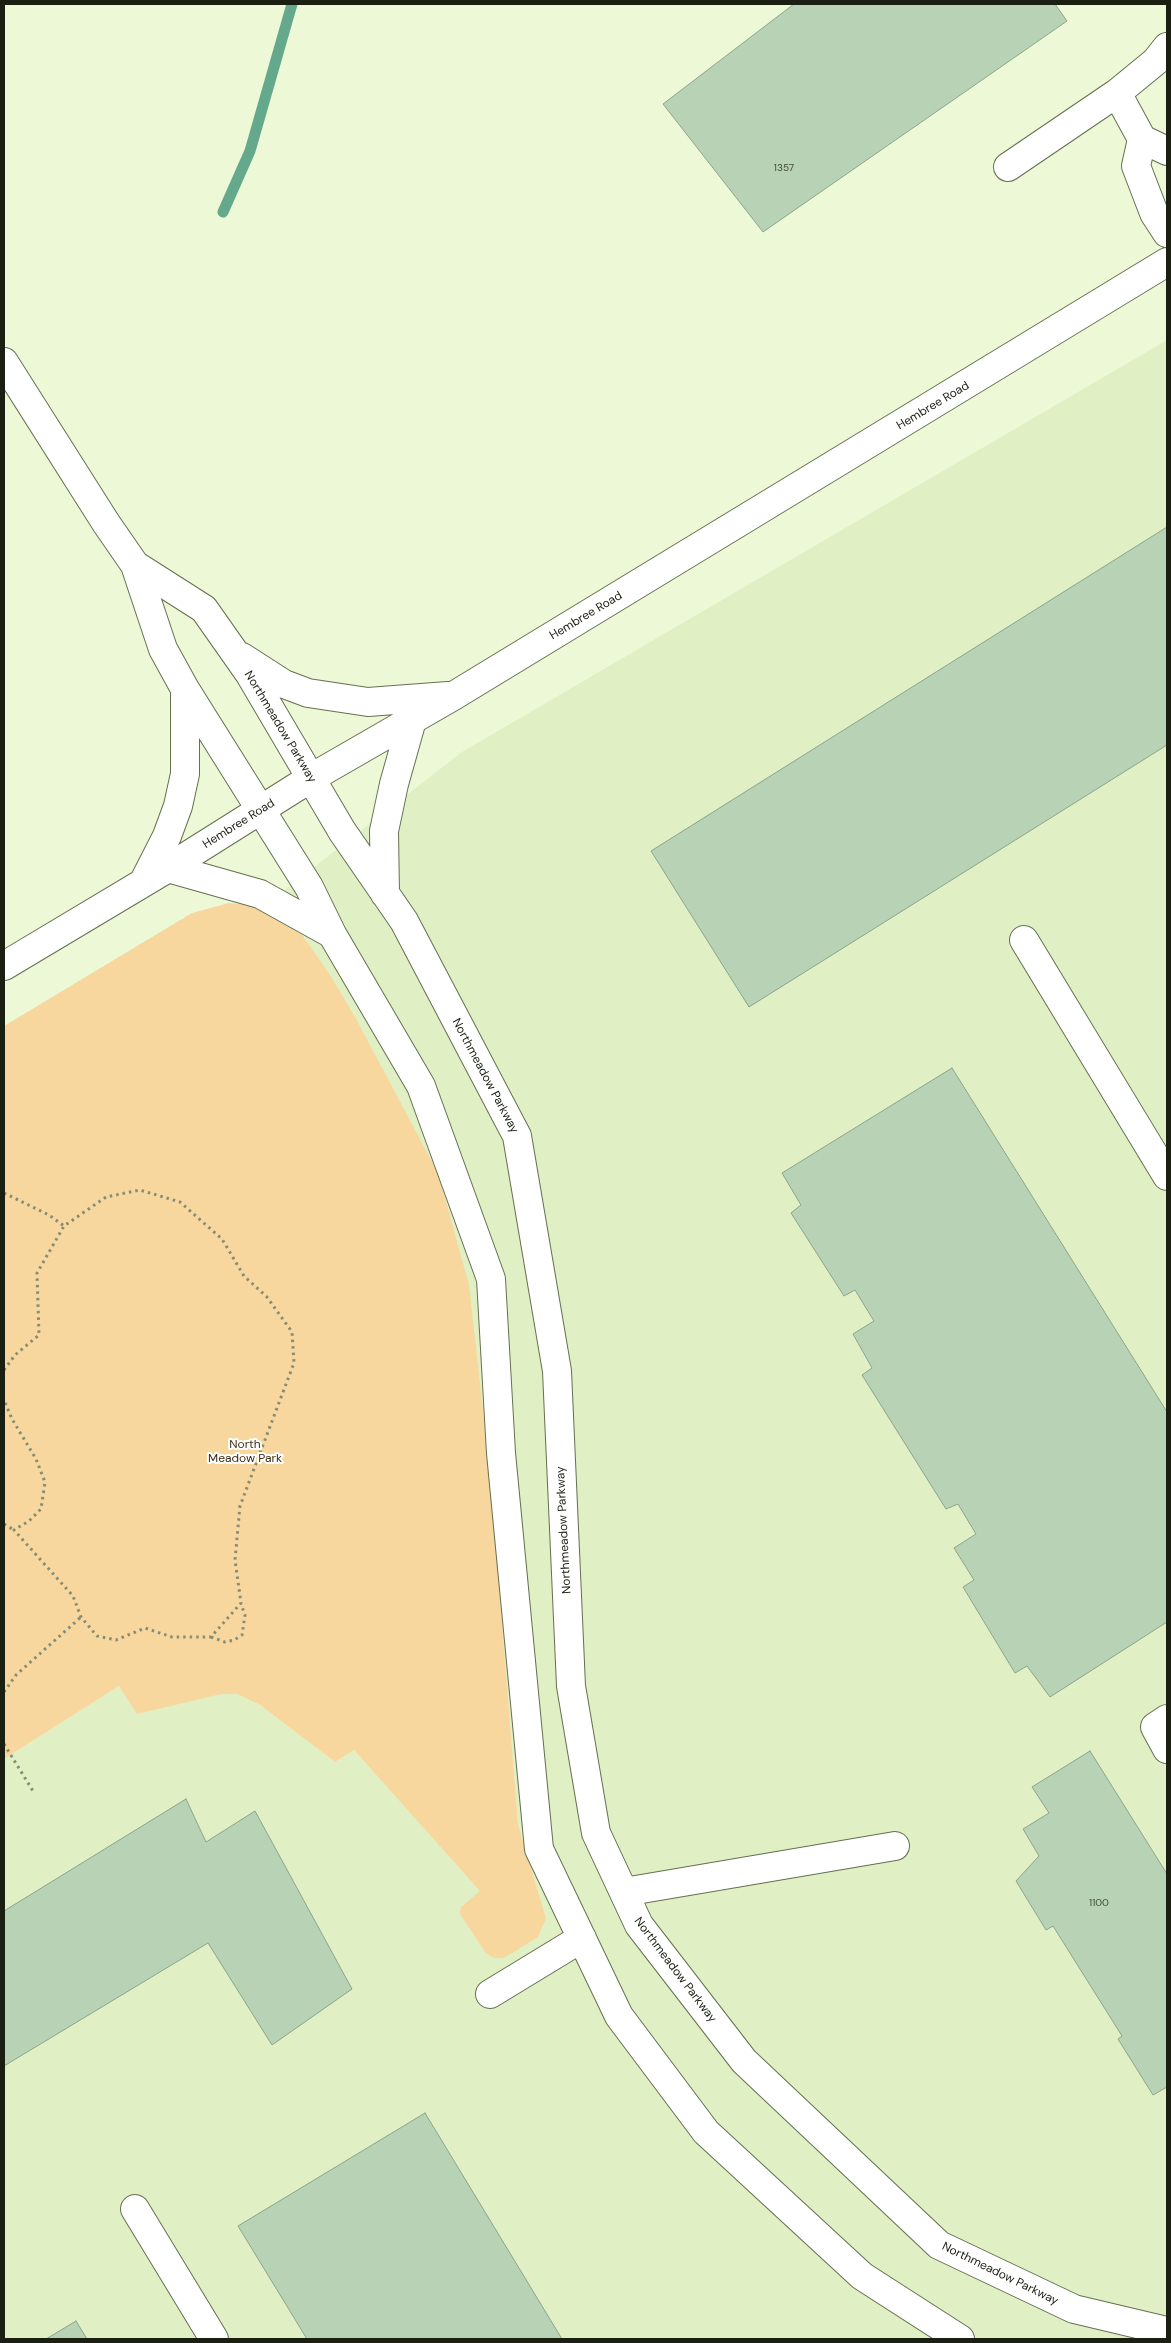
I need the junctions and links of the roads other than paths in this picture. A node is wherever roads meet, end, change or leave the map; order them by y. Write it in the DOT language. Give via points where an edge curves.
graph roads {
  1 [pos="1167,47"];
  2 [pos="1116,93"];
  3 [pos="1142,139"];
  4 [pos="1167,151"];
  5 [pos="1008,167"];
  6 [pos="1167,233"];
  7 [pos="1167,262"];
  8 [pos="4,362"];
  9 [pos="135,565"];
  10 [pos="235,653"];
  11 [pos="185,689"];
  12 [pos="455,695"];
  13 [pos="412,720"];
  14 [pos="311,778"];
  15 [pos="261,811"];
  16 [pos="168,868"];
  17 [pos="143,883"];
  18 [pos="386,894"];
  19 [pos="332,934"];
  20 [pos="1024,940"];
  21 [pos="4,966"];
  22 [pos="1167,1176"];
  23 [pos="1167,1719"];
  24 [pos="1167,1749"];
  25 [pos="895,1846"];
  26 [pos="624,1892"];
  27 [pos="582,1938"];
  28 [pos="490,1994"];
  29 [pos="135,2209"];
  30 [pos="1167,2331"];
  31 [pos="214,2339"];
  32 [pos="960,2339"];
  1 -- 2 [label="street" via="1156,61"];
  2 -- 3 [label="street"];
  2 -- 5 [label="street"];
  3 -- 4 [label="street"];
  3 -- 6 [label="street" via="1136,166 1154,213"];
  7 -- 12 [label="street, Hembree Road"];
  8 -- 9 [label="street, Northmeadow Parkway"];
  9 -- 10 [label="street, Northmeadow Parkway" via="204,609"];
  9 -- 11 [label="street, Northmeadow Parkway" via="163,649"];
  10 -- 12 [label="street" via="284,684 308,693 368,702"];
  10 -- 14 [label="street, Northmeadow Parkway"];
  11 -- 15 [label="street, Northmeadow Parkway"];
  11 -- 17 [label="street" via="185,774 167,836"];
  12 -- 13 [label="street, Hembree Road"];
  13 -- 14 [label="street, Hembree Road"];
  13 -- 18 [label="street" via="384,831"];
  14 -- 15 [label="street, Hembree Road"];
  14 -- 18 [label="street, Northmeadow Parkway" via="342,832"];
  15 -- 16 [label="street, Hembree Road"];
  15 -- 19 [label="street, Northmeadow Parkway" via="310,887"];
  16 -- 17 [label="street, Hembree Road"];
  16 -- 19 [label="street" via="260,894"];
  17 -- 21 [label="street, Hembree Road"];
  18 -- 26 [label="street, Northmeadow Parkway" via="404,921 517,1136 557,1371 572,1686 596,1833"];
  19 -- 27 [label="street, Northmeadow Parkway" via="421,1086 491,1279 501,1453 539,1848"];
  20 -- 22 [label="street"];
  23 -- 24 [label="street" via="1155,1727"];
  25 -- 26 [label="street"];
  26 -- 30 [label="street, Northmeadow Parkway" via="639,1925 744,2061 939,2245 1074,2309"];
  27 -- 28 [label="street"];
  27 -- 32 [label="street, Northmeadow Parkway" via="619,2016 706,2132 862,2276"];
  29 -- 31 [label="street"];
}
